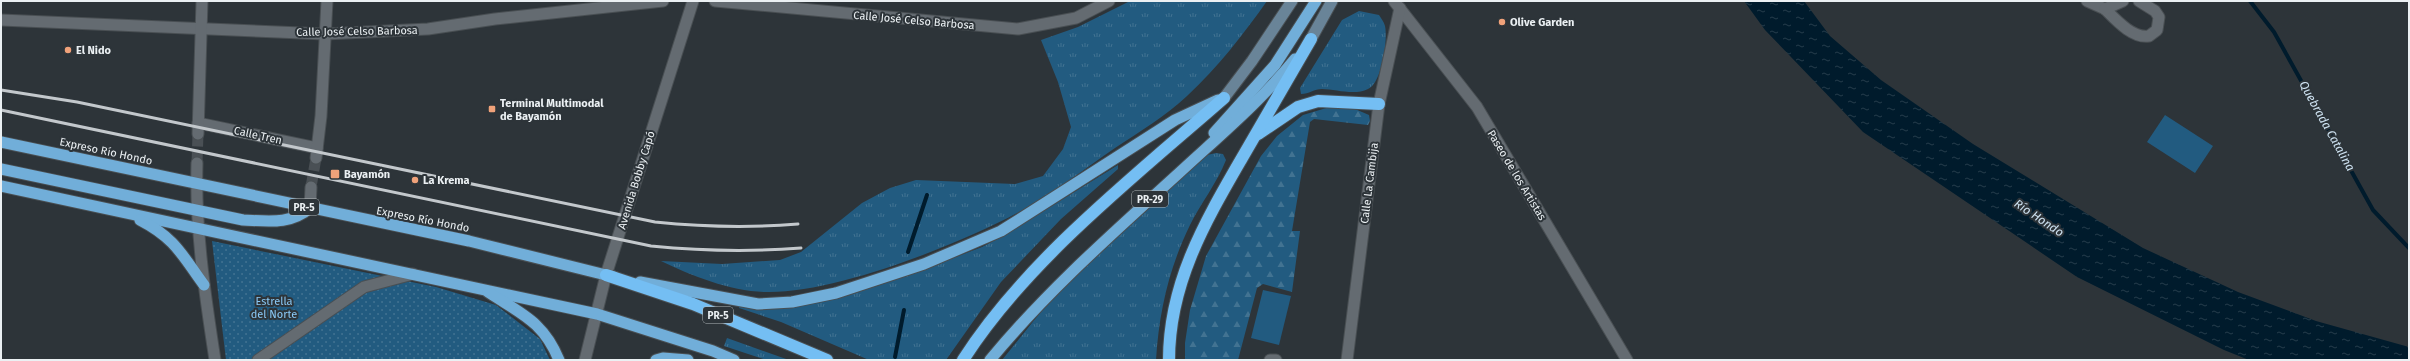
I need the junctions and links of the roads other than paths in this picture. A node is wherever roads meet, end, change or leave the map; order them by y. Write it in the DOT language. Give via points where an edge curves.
graph roads {
  1 [pos="202,1"];
  2 [pos="327,1"];
  3 [pos="663,1"];
  4 [pos="692,1"];
  5 [pos="715,1"];
  6 [pos="1109,1"];
  7 [pos="1292,1"];
  8 [pos="1316,1"];
  9 [pos="1332,1"];
  10 [pos="2087,1"];
  11 [pos="2123,1"];
  12 [pos="2139,1"];
  13 [pos="1397,4"];
  14 [pos="2105,9"];
  15 [pos="1,20"];
  16 [pos="201,29"];
  17 [pos="325,34"];
  18 [pos="1310,39"];
  19 [pos="1224,98"];
  20 [pos="1379,104"];
  21 [pos="1255,136"];
  22 [pos="1,142"];
  23 [pos="197,162"];
  24 [pos="1188,165"];
  25 [pos="1,169"];
  26 [pos="197,183"];
  27 [pos="1,186"];
  28 [pos="311,187"];
  29 [pos="310,208"];
  30 [pos="198,211"];
  31 [pos="127,213"];
  32 [pos="199,230"];
  33 [pos="413,274"];
  34 [pos="606,275"];
  35 [pos="204,285"];
  36 [pos="482,289"];
  37 [pos="597,314"];
  38 [pos="215,360"];
  39 [pos="258,360"];
  40 [pos="559,360"];
  41 [pos="585,360"];
  42 [pos="656,360"];
  43 [pos="688,360"];
  44 [pos="734,360"];
  45 [pos="827,360"];
  46 [pos="963,360"];
  47 [pos="990,360"];
  48 [pos="1168,360"];
  49 [pos="1270,360"];
  50 [pos="1276,360"];
  51 [pos="1347,360"];
  52 [pos="1627,360"];
  1 -- 16 [label="street"];
  2 -- 17 [label="street"];
  3 -- 17 [label="street, Calle José Celso Barbosa" via="495,19 428,29"];
  4 -- 34 [label="street, Avenida Bobby Capó"];
  5 -- 6 [label="street, Calle José Celso Barbosa" via="1018,29 1076,18"];
  7 -- 19 [label="main road, PR-29"];
  8 -- 24 [label="highway" via="1275,65"];
  9 -- 18 [label="main road, PR-29"];
  10 -- 14 [label="street"];
  11 -- 14 [label="street"];
  12 -- 14 [label="street" via="2156,11 2159,17 2157,30 2149,36 2139,36 2118,23"];
  13 -- 20 [label="street, Calle La Cambija"];
  13 -- 52 [label="street, Paseo de los Artistas" via="1477,107"];
  15 -- 16 [label="street, Calle José Celso Barbosa"];
  16 -- 17 [label="street, Calle José Celso Barbosa"];
  16 -- 17 [label="street, Calle Tren" via="198,128 316,153 321,116"];
  18 -- 21 [label="highway"];
  18 -- 24 [label="highway, PR-29" via="1257,102"];
  19 -- 34 [label="highway" via="1175,120 1001,231 924,264 836,293 792,302 758,304"];
  19 -- 46 [label="highway, PR-29" via="1097,210 1047,259 997,313"];
  20 -- 21 [label="highway" via="1318,101 1298,107"];
  20 -- 51 [label="street, Calle La Cambija"];
  21 -- 48 [label="highway" via="1202,228 1187,264 1174,308"];
  22 -- 26 [label="highway, Expreso Río Hondo / PR-5"];
  23 -- 26 [label="street"];
  24 -- 47 [label="highway, PR-29" via="1039,303"];
  25 -- 30 [label="highway"];
  26 -- 29 [label="highway, Expreso Río Hondo / PR-5"];
  26 -- 30 [label="street"];
  27 -- 31 [label="highway"];
  28 -- 29 [label="street"];
  29 -- 30 [label="highway" via="300,216 284,221 243,220"];
  29 -- 34 [label="highway, Expreso Río Hondo / PR-5" via="469,241"];
  30 -- 32 [label="street"];
  31 -- 32 [label="highway"];
  31 -- 35 [label="highway" via="161,231 175,244"];
  32 -- 33 [label="highway"];
  32 -- 35 [label="street"];
  33 -- 36 [label="highway"];
  33 -- 39 [label="street" via="364,287"];
  34 -- 37 [label="street, Avenida Bobby Capó"];
  34 -- 45 [label="highway, Expreso Río Hondo / PR-5" via="693,304"];
  35 -- 38 [label="street"];
  36 -- 37 [label="highway"];
  36 -- 40 [label="highway" via="540,326 552,343"];
  37 -- 41 [label="street, Avenida Bobby Capó"];
  37 -- 44 [label="highway"];
  42 -- 43 [label="highway"];
  49 -- 50 [label="street"];
}
